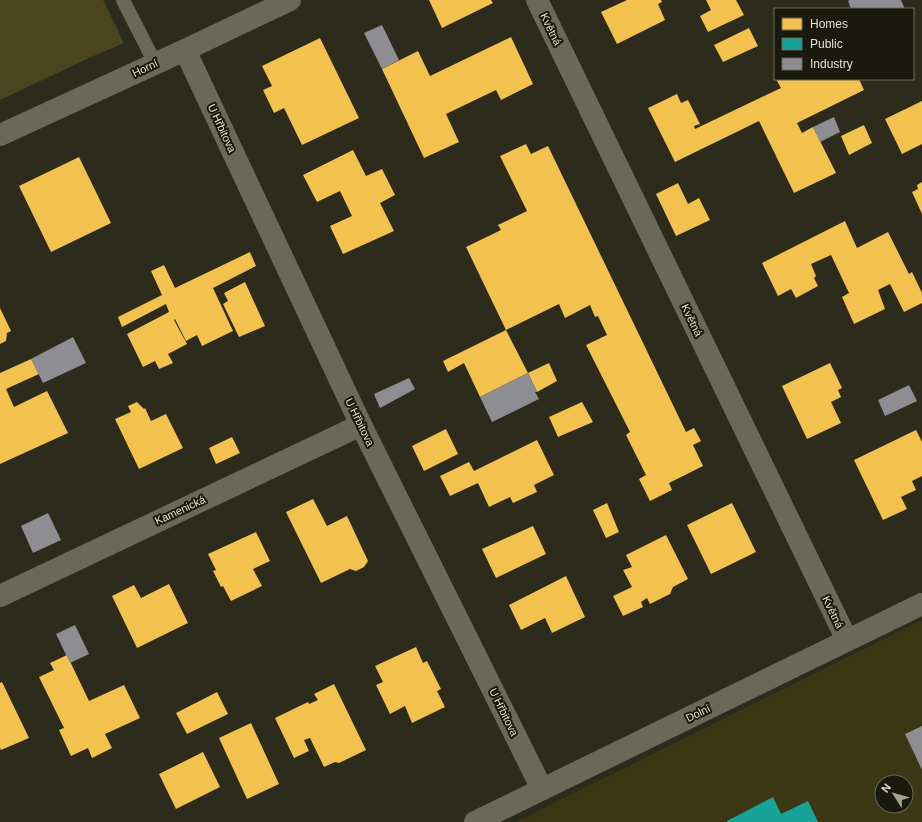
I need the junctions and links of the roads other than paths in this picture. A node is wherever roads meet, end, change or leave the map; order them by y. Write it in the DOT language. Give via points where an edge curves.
graph roads {
  1 [pos="123,0"];
  2 [pos="290,0"];
  3 [pos="537,0"];
  4 [pos="185,50"];
  5 [pos="155,63"];
  6 [pos="0,135"];
  7 [pos="361,425"];
  8 [pos="0,596"];
  9 [pos="922,604"];
  10 [pos="847,640"];
  11 [pos="542,789"];
  12 [pos="475,822"];
  1 -- 5 [label="lane"];
  2 -- 4 [label="street, Horní"];
  3 -- 10 [label="street, Květná"];
  4 -- 5 [label="street, Horní"];
  4 -- 7 [label="street, U Hřbitova"];
  5 -- 6 [label="street, Horní"];
  7 -- 8 [label="street, Kamenická"];
  7 -- 11 [label="street, U Hřbitova"];
  9 -- 10 [label="street, Dolní"];
  10 -- 11 [label="street, Dolní"];
  11 -- 12 [label="street, Dolní"];
}
